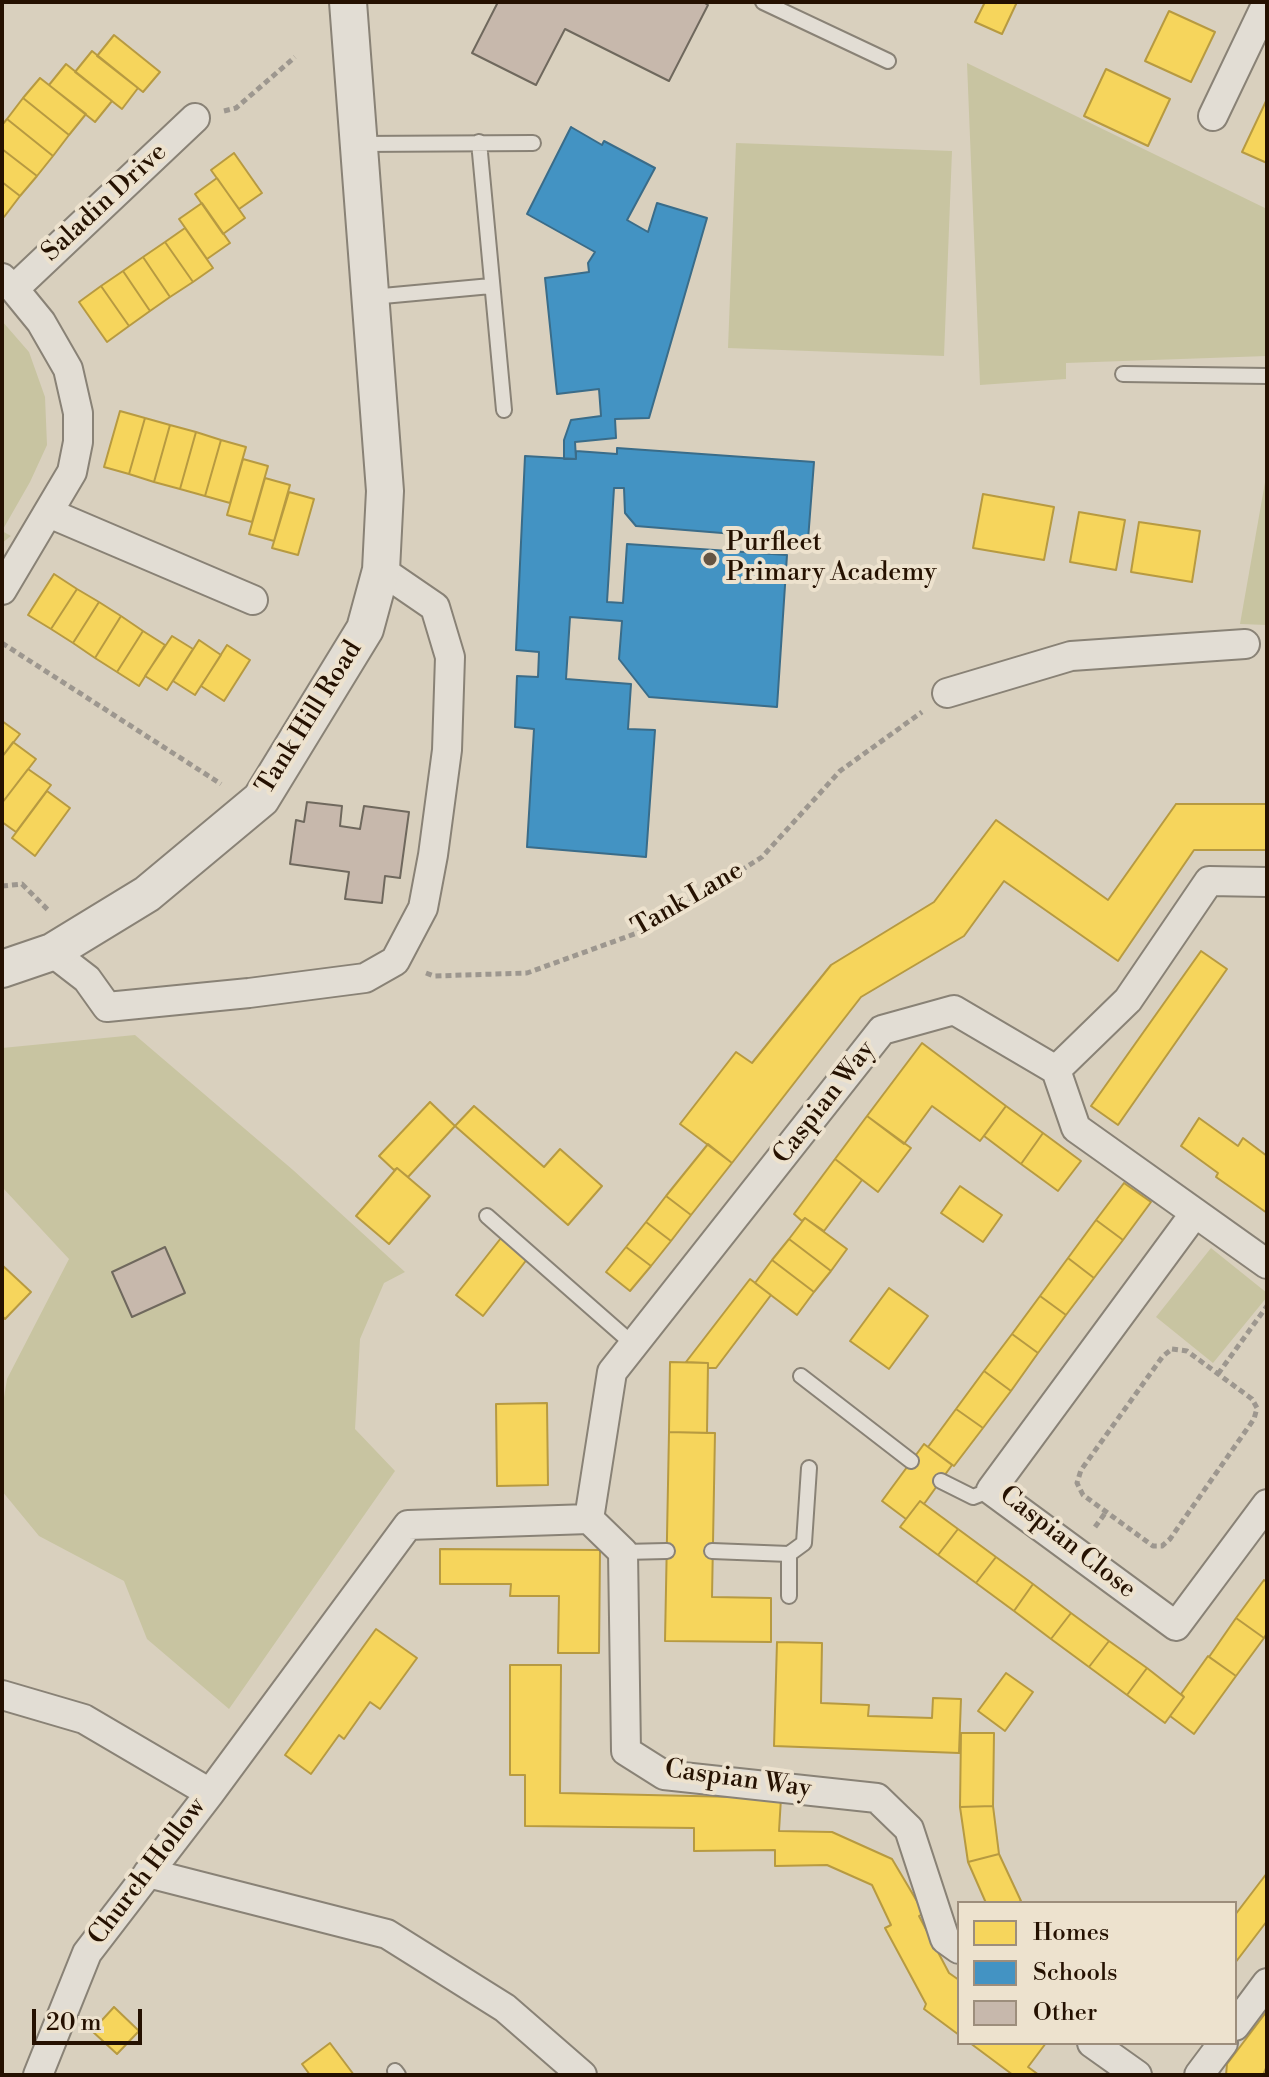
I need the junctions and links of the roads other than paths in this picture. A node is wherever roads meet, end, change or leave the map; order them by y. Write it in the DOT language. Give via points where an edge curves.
graph roads {
  1 [pos="348,2"];
  2 [pos="763,2"];
  3 [pos="1267,3"];
  4 [pos="888,61"];
  5 [pos="1213,116"];
  6 [pos="195,118"];
  7 [pos="479,142"];
  8 [pos="533,143"];
  9 [pos="359,144"];
  10 [pos="8,283"];
  11 [pos="491,286"];
  12 [pos="370,297"];
  13 [pos="1123,374"];
  14 [pos="1267,376"];
  15 [pos="504,410"];
  16 [pos="49,513"];
  17 [pos="381,570"];
  18 [pos="2,590"];
  19 [pos="253,600"];
  20 [pos="1245,644"];
  21 [pos="947,693"];
  22 [pos="1267,882"];
  23 [pos="52,952"];
  24 [pos="2,969"];
  25 [pos="1056,1070"];
  26 [pos="1195,1213"];
  27 [pos="487,1216"];
  28 [pos="1267,1264"];
  29 [pos="634,1345"];
  30 [pos="801,1376"];
  31 [pos="911,1461"];
  32 [pos="809,1468"];
  33 [pos="941,1481"];
  34 [pos="991,1490"];
  35 [pos="1267,1504"];
  36 [pos="589,1519"];
  37 [pos="667,1551"];
  38 [pos="712,1551"];
  39 [pos="623,1552"];
  40 [pos="789,1554"];
  41 [pos="789,1596"];
  42 [pos="2,1695"];
  43 [pos="210,1793"];
  44 [pos="148,1873"];
  45 [pos="957,1948"];
  46 [pos="1267,1983"];
  47 [pos="1237,2023"];
  48 [pos="1095,2045"];
  49 [pos="1222,2045"];
  50 [pos="38,2075"];
  51 [pos="582,2075"];
  52 [pos="1137,2075"];
  53 [pos="1199,2075"];
  1 -- 9 [label="street, Tank Hill Road"];
  2 -- 4 [label="lane"];
  3 -- 5 [label="street"];
  6 -- 10 [label="street, Saladin Drive"];
  7 -- 8 [label="lane"];
  7 -- 9 [label="lane"];
  7 -- 11 [label="lane"];
  9 -- 12 [label="street, Tank Hill Road"];
  10 -- 16 [label="street, Saladin Drive" via="41,322 68,369 78,413 72,472"];
  11 -- 12 [label="lane"];
  11 -- 15 [label="lane"];
  12 -- 17 [label="street, Tank Hill Road" via="385,491"];
  13 -- 14 [label="lane"];
  16 -- 18 [label="street, Saladin Drive"];
  16 -- 19 [label="street"];
  17 -- 23 [label="street, Tank Hill Road" via="365,629 261,799 147,894"];
  17 -- 23 [label="street" via="435,607 450,657 447,750 433,855 423,908 395,961 365,978 107,1007 87,979"];
  20 -- 21 [label="street" via="1071,656"];
  22 -- 25 [label="street" via="1209,881 1128,1000"];
  23 -- 24 [label="street, Tank Hill Road"];
  25 -- 26 [label="street" via="1076,1128"];
  25 -- 29 [label="street, Caspian Way" via="954,1010 882,1030"];
  26 -- 28 [label="street"];
  26 -- 34 [label="street, Caspian Close"];
  27 -- 29 [label="lane"];
  29 -- 36 [label="street, Caspian Way" via="612,1372"];
  30 -- 31 [label="lane"];
  32 -- 40 [label="lane" via="804,1543"];
  33 -- 34 [label="lane" via="973,1497"];
  34 -- 35 [label="street, Caspian Close" via="1176,1626"];
  36 -- 39 [label="street"];
  36 -- 43 [label="street" via="408,1525"];
  37 -- 39 [label="lane"];
  38 -- 40 [label="lane"];
  39 -- 45 [label="street, Caspian Way" via="626,1751 664,1775 877,1798 909,1829 945,1939"];
  40 -- 41 [label="lane"];
  42 -- 43 [label="street, Church Hollow" via="84,1719"];
  43 -- 44 [label="street, Church Hollow"];
  44 -- 50 [label="street, Church Hollow" via="87,1953"];
  44 -- 51 [label="street" via="387,1934 505,2008"];
  46 -- 47 [label="street"];
  48 -- 52 [label="street"];
  49 -- 53 [label="street"];
}
